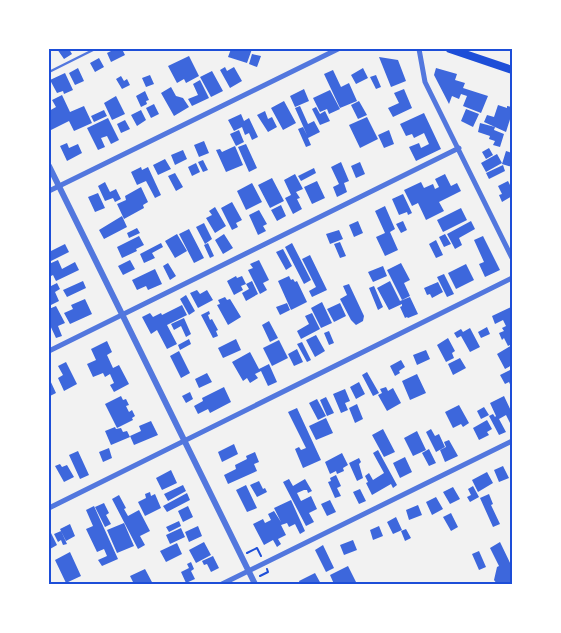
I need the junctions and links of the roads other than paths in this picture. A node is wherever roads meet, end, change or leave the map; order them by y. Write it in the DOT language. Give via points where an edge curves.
graph roads {
  1 [pos="95,49"];
  2 [pos="338,49"];
  3 [pos="419,49"];
  4 [pos="450,49"];
  5 [pos="512,70"];
  6 [pos="49,72"];
  7 [pos="459,148"];
  8 [pos="49,166"];
  9 [pos="58,186"];
  10 [pos="49,191"];
  11 [pos="512,258"];
  12 [pos="512,278"];
  13 [pos="122,313"];
  14 [pos="49,351"];
  15 [pos="184,440"];
  16 [pos="512,441"];
  17 [pos="49,508"];
  18 [pos="248,571"];
  19 [pos="222,584"];
  20 [pos="255,584"];
  1 -- 6 [label="lane"];
  2 -- 9 [label="street"];
  3 -- 7 [label="street" via="425,82"];
  4 -- 5 [label="main road"];
  7 -- 11 [label="street"];
  7 -- 13 [label="street"];
  8 -- 9 [label="street"];
  9 -- 10 [label="street"];
  9 -- 13 [label="street"];
  12 -- 15 [label="street"];
  13 -- 14 [label="street"];
  13 -- 15 [label="street"];
  15 -- 17 [label="street"];
  15 -- 18 [label="street"];
  16 -- 18 [label="street"];
  18 -- 19 [label="street"];
  18 -- 20 [label="street"];
}
